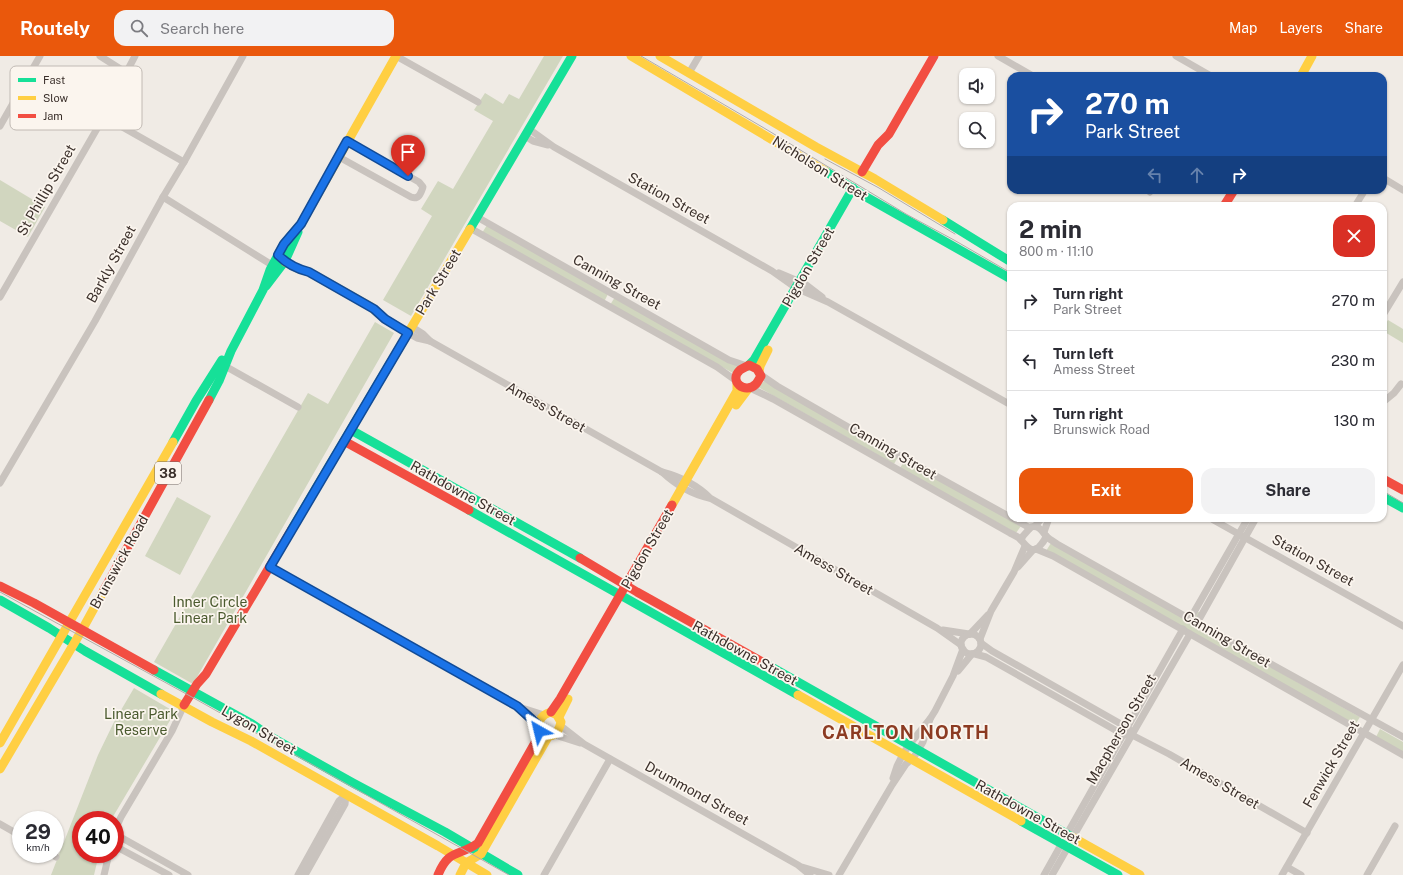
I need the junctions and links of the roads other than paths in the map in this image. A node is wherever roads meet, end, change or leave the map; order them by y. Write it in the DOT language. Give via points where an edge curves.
graph roads {
  1 [pos="40,56"];
  2 [pos="100,56"];
  3 [pos="135,56"];
  4 [pos="243,56"];
  5 [pos="396,56"];
  6 [pos="572,56"];
  7 [pos="631,56"];
  8 [pos="660,56"];
  9 [pos="699,56"];
  10 [pos="934,56"];
  11 [pos="998,56"];
  12 [pos="1176,56"];
  13 [pos="1312,56"];
  14 [pos="34,66"];
  15 [pos="116,66"];
  16 [pos="130,66"];
  17 [pos="1026,72"];
  18 [pos="1204,72"];
  19 [pos="1303,72"];
  20 [pos="689,73"];
  21 [pos="478,102"];
  22 [pos="10,108"];
  23 [pos="769,120"];
  24 [pos="0,126"];
  25 [pos="96,130"];
  26 [pos="128,130"];
  27 [pos="762,132"];
  28 [pos="527,133"];
  29 [pos="347,141"];
  30 [pos="338,157"];
  31 [pos="184,162"];
  32 [pos="865,174"];
  33 [pos="1387,180"];
  34 [pos="855,190"];
  35 [pos="1403,190"];
  36 [pos="163,197"];
  37 [pos="477,217"];
  38 [pos="301,224"];
  39 [pos="470,228"];
  40 [pos="278,255"];
  41 [pos="286,259"];
  42 [pos="1007,260"];
  43 [pos="272,266"];
  44 [pos="1007,277"];
  45 [pos="1403,282"];
  46 [pos="801,286"];
  47 [pos="263,290"];
  48 [pos="0,297"];
  49 [pos="1387,308"];
  50 [pos="410,330"];
  51 [pos="222,365"];
  52 [pos="747,366"];
  53 [pos="760,373"];
  54 [pos="736,382"];
  55 [pos="1401,384"];
  56 [pos="749,389"];
  57 [pos="1387,398"];
  58 [pos="1007,403"];
  59 [pos="298,407"];
  60 [pos="351,430"];
  61 [pos="344,441"];
  62 [pos="1387,481"];
  63 [pos="0,483"];
  64 [pos="687,485"];
  65 [pos="456,490"];
  66 [pos="1403,490"];
  67 [pos="1387,499"];
  68 [pos="451,500"];
  69 [pos="1403,508"];
  70 [pos="1007,513"];
  71 [pos="1023,522"];
  72 [pos="1038,522"];
  73 [pos="1048,522"];
  74 [pos="1218,522"];
  75 [pos="1247,522"];
  76 [pos="1253,522"];
  77 [pos="1032,527"];
  78 [pos="1045,534"];
  79 [pos="1242,535"];
  80 [pos="1023,543"];
  81 [pos="1035,550"];
  82 [pos="584,560"];
  83 [pos="270,567"];
  84 [pos="577,571"];
  85 [pos="1014,572"];
  86 [pos="1218,578"];
  87 [pos="0,586"];
  88 [pos="629,587"];
  89 [pos="623,596"];
  90 [pos="0,600"];
  91 [pos="1197,606"];
  92 [pos="1204,610"];
  93 [pos="991,611"];
  94 [pos="69,623"];
  95 [pos="1403,626"];
  96 [pos="938,628"];
  97 [pos="1183,629"];
  98 [pos="82,630"];
  99 [pos="970,634"];
  100 [pos="1190,634"];
  101 [pos="62,637"];
  102 [pos="980,641"];
  103 [pos="74,644"];
  104 [pos="962,647"];
  105 [pos="973,654"];
  106 [pos="1014,664"];
  107 [pos="1403,665"];
  108 [pos="1011,671"];
  109 [pos="954,676"];
  110 [pos="1159,680"];
  111 [pos="195,693"];
  112 [pos="26,699"];
  113 [pos="1081,702"];
  114 [pos="38,705"];
  115 [pos="517,706"];
  116 [pos="186,707"];
  117 [pos="1077,708"];
  118 [pos="554,717"];
  119 [pos="930,719"];
  120 [pos="1372,719"];
  121 [pos="1128,728"];
  122 [pos="545,733"];
  123 [pos="1364,733"];
  124 [pos="1124,735"];
  125 [pos="1132,735"];
  126 [pos="1403,737"];
  127 [pos="0,743"];
  128 [pos="584,744"];
  129 [pos="909,745"];
  130 [pos="918,750"];
  131 [pos="903,754"];
  132 [pos="1403,755"];
  133 [pos="610,759"];
  134 [pos="912,760"];
  135 [pos="0,769"];
  136 [pos="337,774"];
  137 [pos="353,783"];
  138 [pos="892,785"];
  139 [pos="330,786"];
  140 [pos="346,795"];
  141 [pos="509,797"];
  142 [pos="124,812"];
  143 [pos="1044,821"];
  144 [pos="0,824"];
  145 [pos="1395,826"];
  146 [pos="12,831"];
  147 [pos="1039,831"];
  148 [pos="1307,833"];
  149 [pos="1070,836"];
  150 [pos="124,839"];
  151 [pos="1065,845"];
  152 [pos="472,848"];
  153 [pos="124,851"];
  154 [pos="480,854"];
  155 [pos="453,855"];
  156 [pos="107,863"];
  157 [pos="466,863"];
  158 [pos="798,865"];
  159 [pos="1287,867"];
  160 [pos="104,875"];
  161 [pos="169,875"];
  162 [pos="188,875"];
  163 [pos="298,875"];
  164 [pos="305,875"];
  165 [pos="438,875"];
  166 [pos="460,875"];
  167 [pos="487,875"];
  168 [pos="518,875"];
  169 [pos="544,875"];
  170 [pos="810,875"];
  171 [pos="829,875"];
  172 [pos="839,875"];
  173 [pos="1044,875"];
  174 [pos="1052,875"];
  175 [pos="1118,875"];
  176 [pos="1140,875"];
  177 [pos="1282,875"];
  178 [pos="1301,875"];
  179 [pos="1367,875"];
  1 -- 14 [label="street"];
  2 -- 15 [label="street"];
  3 -- 16 [label="street, St Phillip Street"];
  4 -- 31 [label="street, Barkly Street"];
  5 -- 21 [label="street"];
  5 -- 29 [label="street, Brunswick Road / 38"];
  6 -- 28 [label="street, Park Street"];
  7 -- 27 [label="street, Nicholson Street"];
  8 -- 20 [label="street, Nicholson Street"];
  9 -- 20 [label="street"];
  10 -- 32 [label="street, Pigdon Street" via="884,140 878,145"];
  11 -- 17 [label="street"];
  12 -- 18 [label="street"];
  13 -- 19 [label="street"];
  20 -- 23 [label="street, Nicholson Street"];
  22 -- 24 [label="street"];
  23 -- 27 [label="street"];
  23 -- 32 [label="street, Nicholson Street"];
  25 -- 48 [label="street, St Phillip Street"];
  26 -- 31 [label="street"];
  27 -- 34 [label="street, Nicholson Street"];
  28 -- 37 [label="street, Park Street"];
  28 -- 46 [label="street, Station Street"];
  29 -- 30 [label="street, Brunswick Road / 38"];
  29 -- 30 [label="street" via="420,182 422,192 418,197 411,198"];
  30 -- 38 [label="street, Brunswick Road / 38"];
  31 -- 36 [label="street, Barkly Street"];
  32 -- 34 [label="street, Pigdon Street"];
  32 -- 42 [label="street, Nicholson Street"];
  33 -- 35 [label="street"];
  34 -- 44 [label="street, Nicholson Street"];
  34 -- 46 [label="street, Pigdon Street"];
  36 -- 43 [label="street"];
  36 -- 63 [label="street, Barkly Street" via="95,321"];
  37 -- 39 [label="street, Park Street"];
  37 -- 52 [label="street, Canning Street" via="729,360"];
  38 -- 40 [label="street, Brunswick Road / 38"];
  38 -- 41 [label="street, Brunswick Road / 38"];
  39 -- 50 [label="street, Park Street"];
  39 -- 54 [label="street, Canning Street" via="717,367"];
  40 -- 41 [label="street"];
  40 -- 43 [label="street, Brunswick Road / 38"];
  41 -- 47 [label="street, Brunswick Road / 38"];
  41 -- 50 [label="street, Amess Street" via="299,269 382,311"];
  43 -- 47 [label="street, Brunswick Road / 38"];
  45 -- 49 [label="street"];
  46 -- 52 [label="street, Pigdon Street" via="757,355"];
  46 -- 53 [label="street, Pigdon Street" via="764,357"];
  46 -- 58 [label="street, Station Street"];
  47 -- 51 [label="street, Brunswick Road / 38"];
  50 -- 60 [label="street, Park Street"];
  50 -- 64 [label="street, Amess Street" via="421,339"];
  51 -- 59 [label="street"];
  51 -- 94 [label="street, Brunswick Road / 38"];
  51 -- 98 [label="street, Brunswick Road / 38" via="219,381"];
  52 -- 53 [label="street" via="754,366"];
  52 -- 54 [label="street" via="736,375"];
  53 -- 56 [label="street" via="760,380"];
  53 -- 70 [label="street, Canning Street" via="777,386 849,427"];
  54 -- 56 [label="street"];
  54 -- 64 [label="street, Pigdon Street" via="737,391"];
  55 -- 57 [label="street"];
  56 -- 64 [label="street, Pigdon Street"];
  56 -- 80 [label="street, Canning Street" via="773,399"];
  60 -- 61 [label="street, Park Street"];
  60 -- 65 [label="street, Rathdowne Street"];
  61 -- 68 [label="street, Rathdowne Street"];
  61 -- 83 [label="street, Park Street"];
  62 -- 66 [label="street"];
  64 -- 88 [label="street, Pigdon Street"];
  64 -- 96 [label="street, Amess Street" via="702,490 710,498"];
  65 -- 68 [label="street"];
  65 -- 82 [label="street, Rathdowne Street"];
  67 -- 69 [label="street"];
  68 -- 84 [label="street, Rathdowne Street"];
  71 -- 77 [label="street, Canning Street"];
  72 -- 77 [label="street"];
  73 -- 78 [label="street"];
  74 -- 79 [label="street, Station Street"];
  75 -- 79 [label="street"];
  76 -- 79 [label="street"];
  77 -- 78 [label="street"];
  77 -- 80 [label="street" via="1022,536"];
  78 -- 81 [label="street" via="1044,541"];
  78 -- 91 [label="street, Canning Street" via="1057,544 1190,618"];
  79 -- 86 [label="street"];
  79 -- 95 [label="street, Station Street"];
  80 -- 81 [label="street"];
  80 -- 85 [label="street"];
  81 -- 85 [label="street"];
  81 -- 97 [label="street, Canning Street" via="1053,556"];
  82 -- 84 [label="street"];
  82 -- 88 [label="street, Rathdowne Street"];
  83 -- 111 [label="street, Park Street"];
  83 -- 115 [label="street, Drummond Street"];
  84 -- 89 [label="street, Rathdowne Street"];
  85 -- 93 [label="street"];
  86 -- 91 [label="street"];
  86 -- 92 [label="street"];
  87 -- 94 [label="street, Lygon Street"];
  88 -- 89 [label="street, Pigdon Street"];
  88 -- 129 [label="street, Rathdowne Street"];
  89 -- 118 [label="street, Pigdon Street" via="559,702"];
  89 -- 131 [label="street, Rathdowne Street"];
  90 -- 101 [label="street, Lygon Street"];
  91 -- 92 [label="street, Canning Street"];
  92 -- 120 [label="street, Canning Street" via="1197,623"];
  93 -- 99 [label="street"];
  93 -- 102 [label="street"];
  94 -- 98 [label="street, Lygon Street"];
  94 -- 101 [label="street, Brunswick Road / 38"];
  96 -- 99 [label="street, Amess Street"];
  96 -- 104 [label="street, Amess Street"];
  97 -- 100 [label="street, Canning Street"];
  97 -- 110 [label="street, Macpherson Street"];
  98 -- 103 [label="street, Brunswick Road / 38"];
  98 -- 111 [label="street, Lygon Street"];
  99 -- 102 [label="street" via="976,635"];
  99 -- 104 [label="street" via="962,640"];
  100 -- 110 [label="street, Macpherson Street"];
  100 -- 123 [label="street, Canning Street"];
  101 -- 103 [label="street, Lygon Street"];
  101 -- 112 [label="street, Brunswick Road / 38"];
  102 -- 105 [label="street" via="980,649"];
  102 -- 106 [label="street"];
  103 -- 114 [label="street, Brunswick Road / 38"];
  103 -- 116 [label="street, Lygon Street"];
  104 -- 105 [label="street" via="967,653"];
  104 -- 109 [label="street"];
  105 -- 108 [label="street, Amess Street" via="986,657"];
  105 -- 109 [label="street"];
  106 -- 108 [label="street"];
  106 -- 113 [label="street"];
  107 -- 120 [label="street, Fenwick Street"];
  108 -- 117 [label="street, Amess Street"];
  109 -- 119 [label="street"];
  110 -- 121 [label="street, Macpherson Street"];
  110 -- 125 [label="street, Macpherson Street"];
  111 -- 116 [label="street, Park Street"];
  111 -- 136 [label="street, Lygon Street"];
  112 -- 114 [label="street"];
  112 -- 127 [label="street, Brunswick Road / 38"];
  113 -- 117 [label="street"];
  113 -- 121 [label="street"];
  114 -- 135 [label="street, Brunswick Road / 38"];
  115 -- 118 [label="street, Drummond Street"];
  115 -- 122 [label="street, Drummond Street"];
  116 -- 139 [label="street, Lygon Street"];
  116 -- 142 [label="street, Park Street"];
  117 -- 124 [label="street, Amess Street"];
  118 -- 122 [label="street"];
  118 -- 122 [label="street" via="540,718"];
  118 -- 128 [label="street, Drummond Street"];
  119 -- 129 [label="street"];
  119 -- 130 [label="street"];
  120 -- 123 [label="street, Fenwick Street"];
  120 -- 126 [label="street, Canning Street"];
  121 -- 124 [label="street, Macpherson Street"];
  121 -- 125 [label="street"];
  122 -- 128 [label="street, Drummond Street"];
  122 -- 141 [label="street"];
  123 -- 132 [label="street, Canning Street"];
  123 -- 148 [label="street, Fenwick Street"];
  124 -- 125 [label="street, Amess Street"];
  124 -- 149 [label="street, Macpherson Street"];
  125 -- 148 [label="street, Amess Street"];
  125 -- 149 [label="street, Macpherson Street"];
  128 -- 133 [label="street, Drummond Street"];
  129 -- 130 [label="street, Rathdowne Street"];
  129 -- 131 [label="street"];
  130 -- 134 [label="street"];
  130 -- 143 [label="street, Rathdowne Street"];
  131 -- 134 [label="street, Rathdowne Street"];
  131 -- 138 [label="street"];
  133 -- 158 [label="street, Drummond Street"];
  133 -- 169 [label="street"];
  134 -- 138 [label="street" via="906,764"];
  134 -- 147 [label="street, Rathdowne Street"];
  136 -- 137 [label="street, Lygon Street"];
  136 -- 139 [label="street"];
  137 -- 140 [label="street"];
  137 -- 152 [label="street, Lygon Street"];
  138 -- 172 [label="street"];
  139 -- 140 [label="street, Lygon Street"];
  140 -- 155 [label="street, Lygon Street"];
  140 -- 163 [label="street" via="339,801"];
  140 -- 164 [label="street" via="344,804"];
  141 -- 152 [label="street"];
  141 -- 154 [label="street"];
  143 -- 147 [label="street"];
  143 -- 149 [label="street, Rathdowne Street"];
  144 -- 146 [label="street"];
  145 -- 179 [label="street"];
  147 -- 151 [label="street, Rathdowne Street"];
  148 -- 159 [label="street, Fenwick Street"];
  149 -- 151 [label="street"];
  149 -- 176 [label="street, Rathdowne Street"];
  150 -- 162 [label="street"];
  151 -- 173 [label="street"];
  151 -- 174 [label="street"];
  151 -- 175 [label="street, Rathdowne Street"];
  152 -- 154 [label="street, Lygon Street"];
  152 -- 155 [label="street"];
  153 -- 161 [label="street"];
  154 -- 157 [label="street"];
  154 -- 168 [label="street, Lygon Street"];
  155 -- 157 [label="street, Lygon Street"];
  155 -- 165 [label="street" via="446,860"];
  156 -- 160 [label="street"];
  157 -- 166 [label="street"];
  157 -- 167 [label="street, Lygon Street"];
  158 -- 170 [label="street, Drummond Street"];
  158 -- 171 [label="street, Drummond Street"];
  159 -- 177 [label="street, Fenwick Street"];
  159 -- 178 [label="street"];
}
